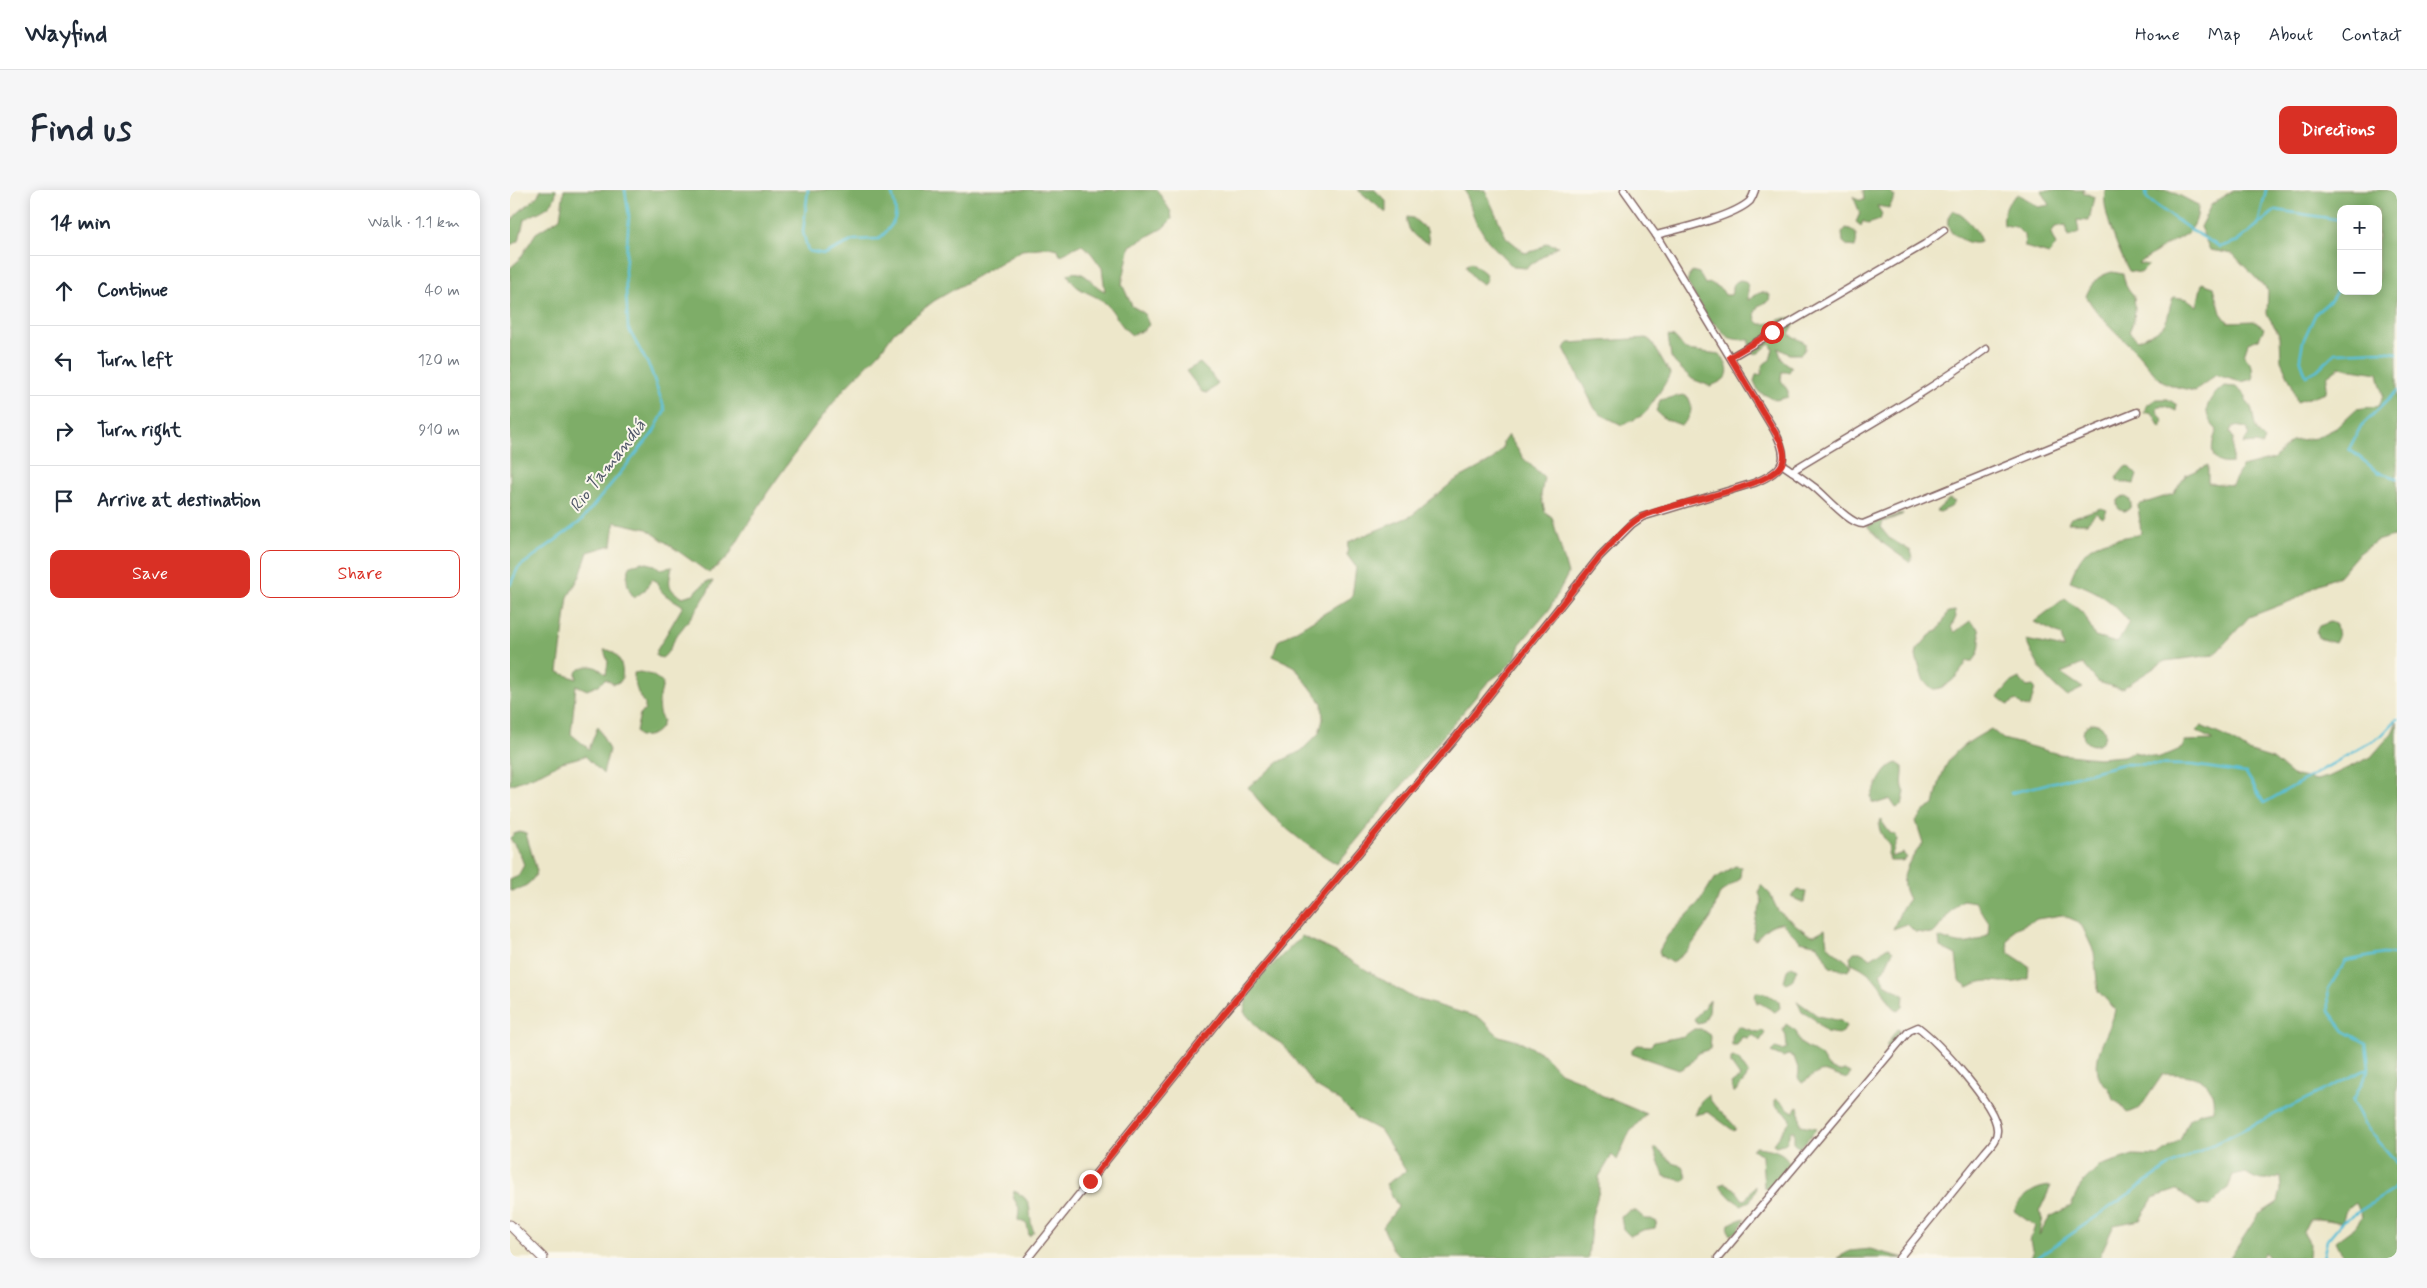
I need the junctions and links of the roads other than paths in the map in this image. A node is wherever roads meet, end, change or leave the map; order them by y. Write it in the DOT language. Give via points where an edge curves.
graph roads {
  1 [pos="1624,190"];
  2 [pos="1755,190"];
  3 [pos="1944,230"];
  4 [pos="1656,236"];
  5 [pos="1986,350"];
  6 [pos="1730,357"];
  7 [pos="2137,412"];
  8 [pos="1782,464"];
  9 [pos="1792,471"];
  10 [pos="510,1225"];
  11 [pos="543,1258"];
  12 [pos="1028,1258"];
  13 [pos="1718,1258"];
  14 [pos="1900,1258"];
  1 -- 4 [label="street"];
  2 -- 4 [label="street" via="1749,201 1730,211"];
  3 -- 6 [label="street"];
  4 -- 6 [label="street"];
  5 -- 9 [label="street"];
  6 -- 8 [label="street" via="1781,442 1784,450"];
  7 -- 9 [label="street" via="1863,524 1851,520"];
  8 -- 9 [label="street"];
  8 -- 12 [label="street" via="1771,476 1754,483 1642,517 1620,535 1222,1016"];
  10 -- 11 [label="street"];
  13 -- 14 [label="street" via="1904,1037 1918,1027 1942,1048 1976,1090 1995,1116 1997,1129 1996,1138"];
}
